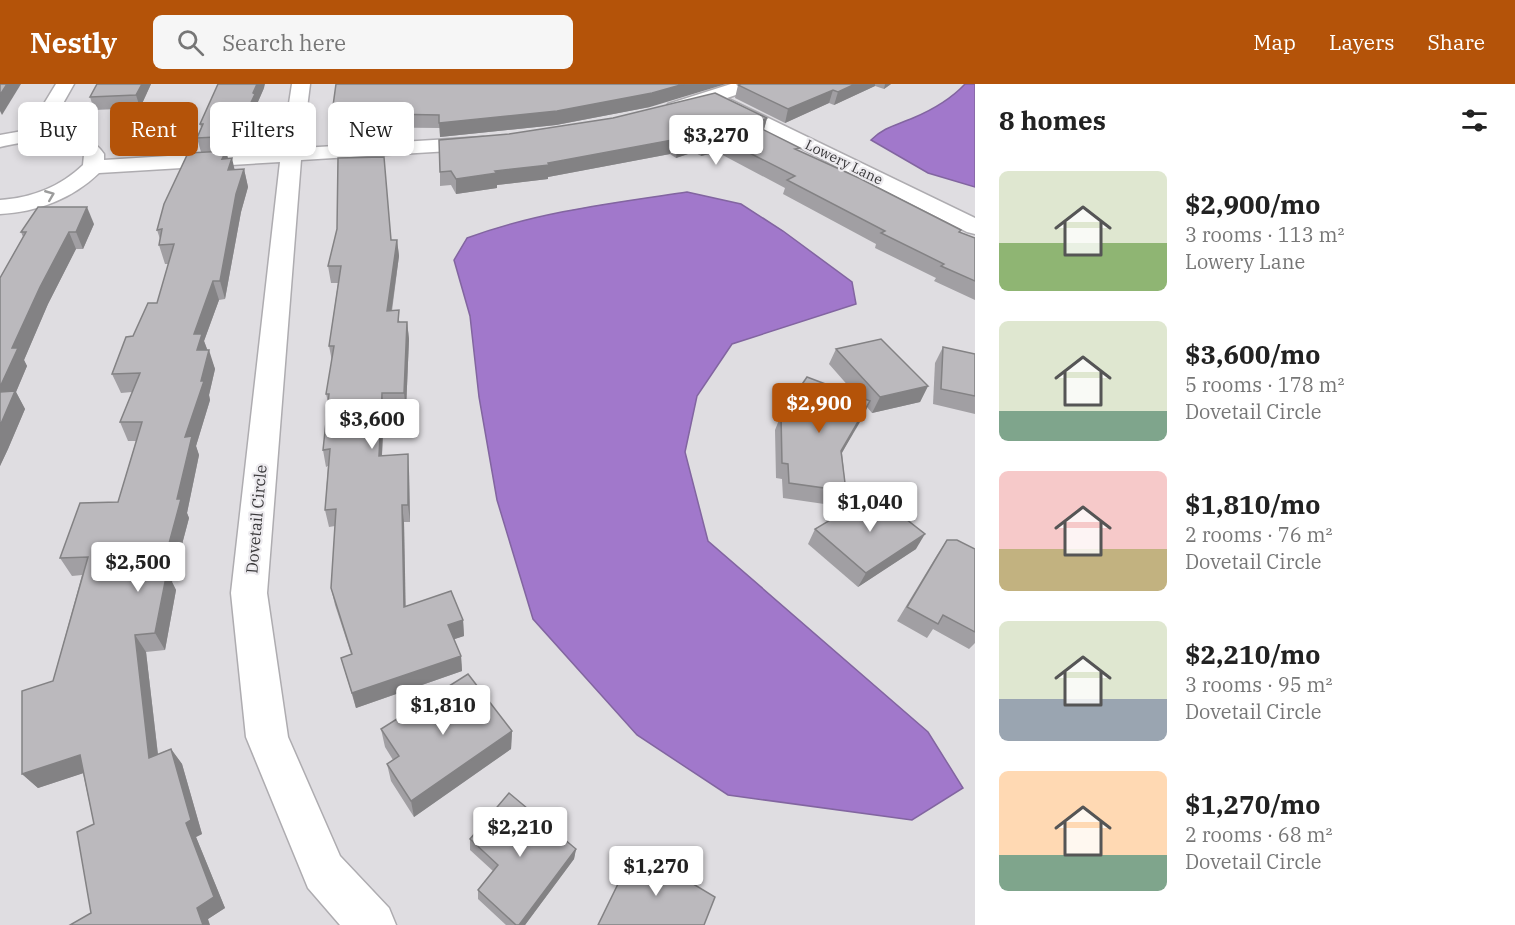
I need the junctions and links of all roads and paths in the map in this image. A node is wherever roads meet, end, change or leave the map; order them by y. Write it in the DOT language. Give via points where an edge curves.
graph roads {
  1 [pos="65,84"];
  2 [pos="301,84"];
  3 [pos="750,84"];
  4 [pos="713,97"];
  5 [pos="54,102"];
  6 [pos="298,102"];
  7 [pos="661,111"];
  8 [pos="18,138"];
  9 [pos="0,141"];
  10 [pos="505,141"];
  11 [pos="316,154"];
  12 [pos="94,156"];
  13 [pos="291,156"];
  14 [pos="93,167"];
  15 [pos="2,210"];
  16 [pos="975,227"];
  17 [pos="372,925"];
  1 -- 5 [label="street"];
  2 -- 6 [label="street, Dovetail Circle"];
  3 -- 4 [label="street"];
  4 -- 7 [label="street"];
  4 -- 16 [label="street, Lowery Lane"];
  8 -- 9 [label="street"];
  10 -- 11 [label="street"];
  12 -- 14 [label="street"];
  13 -- 14 [label="street"];
  13 -- 17 [label="street, Dovetail Circle" via="249,593 267,737 324,872"];
  15 -- 14 [label="street, one-way" via="71,187"];
}
